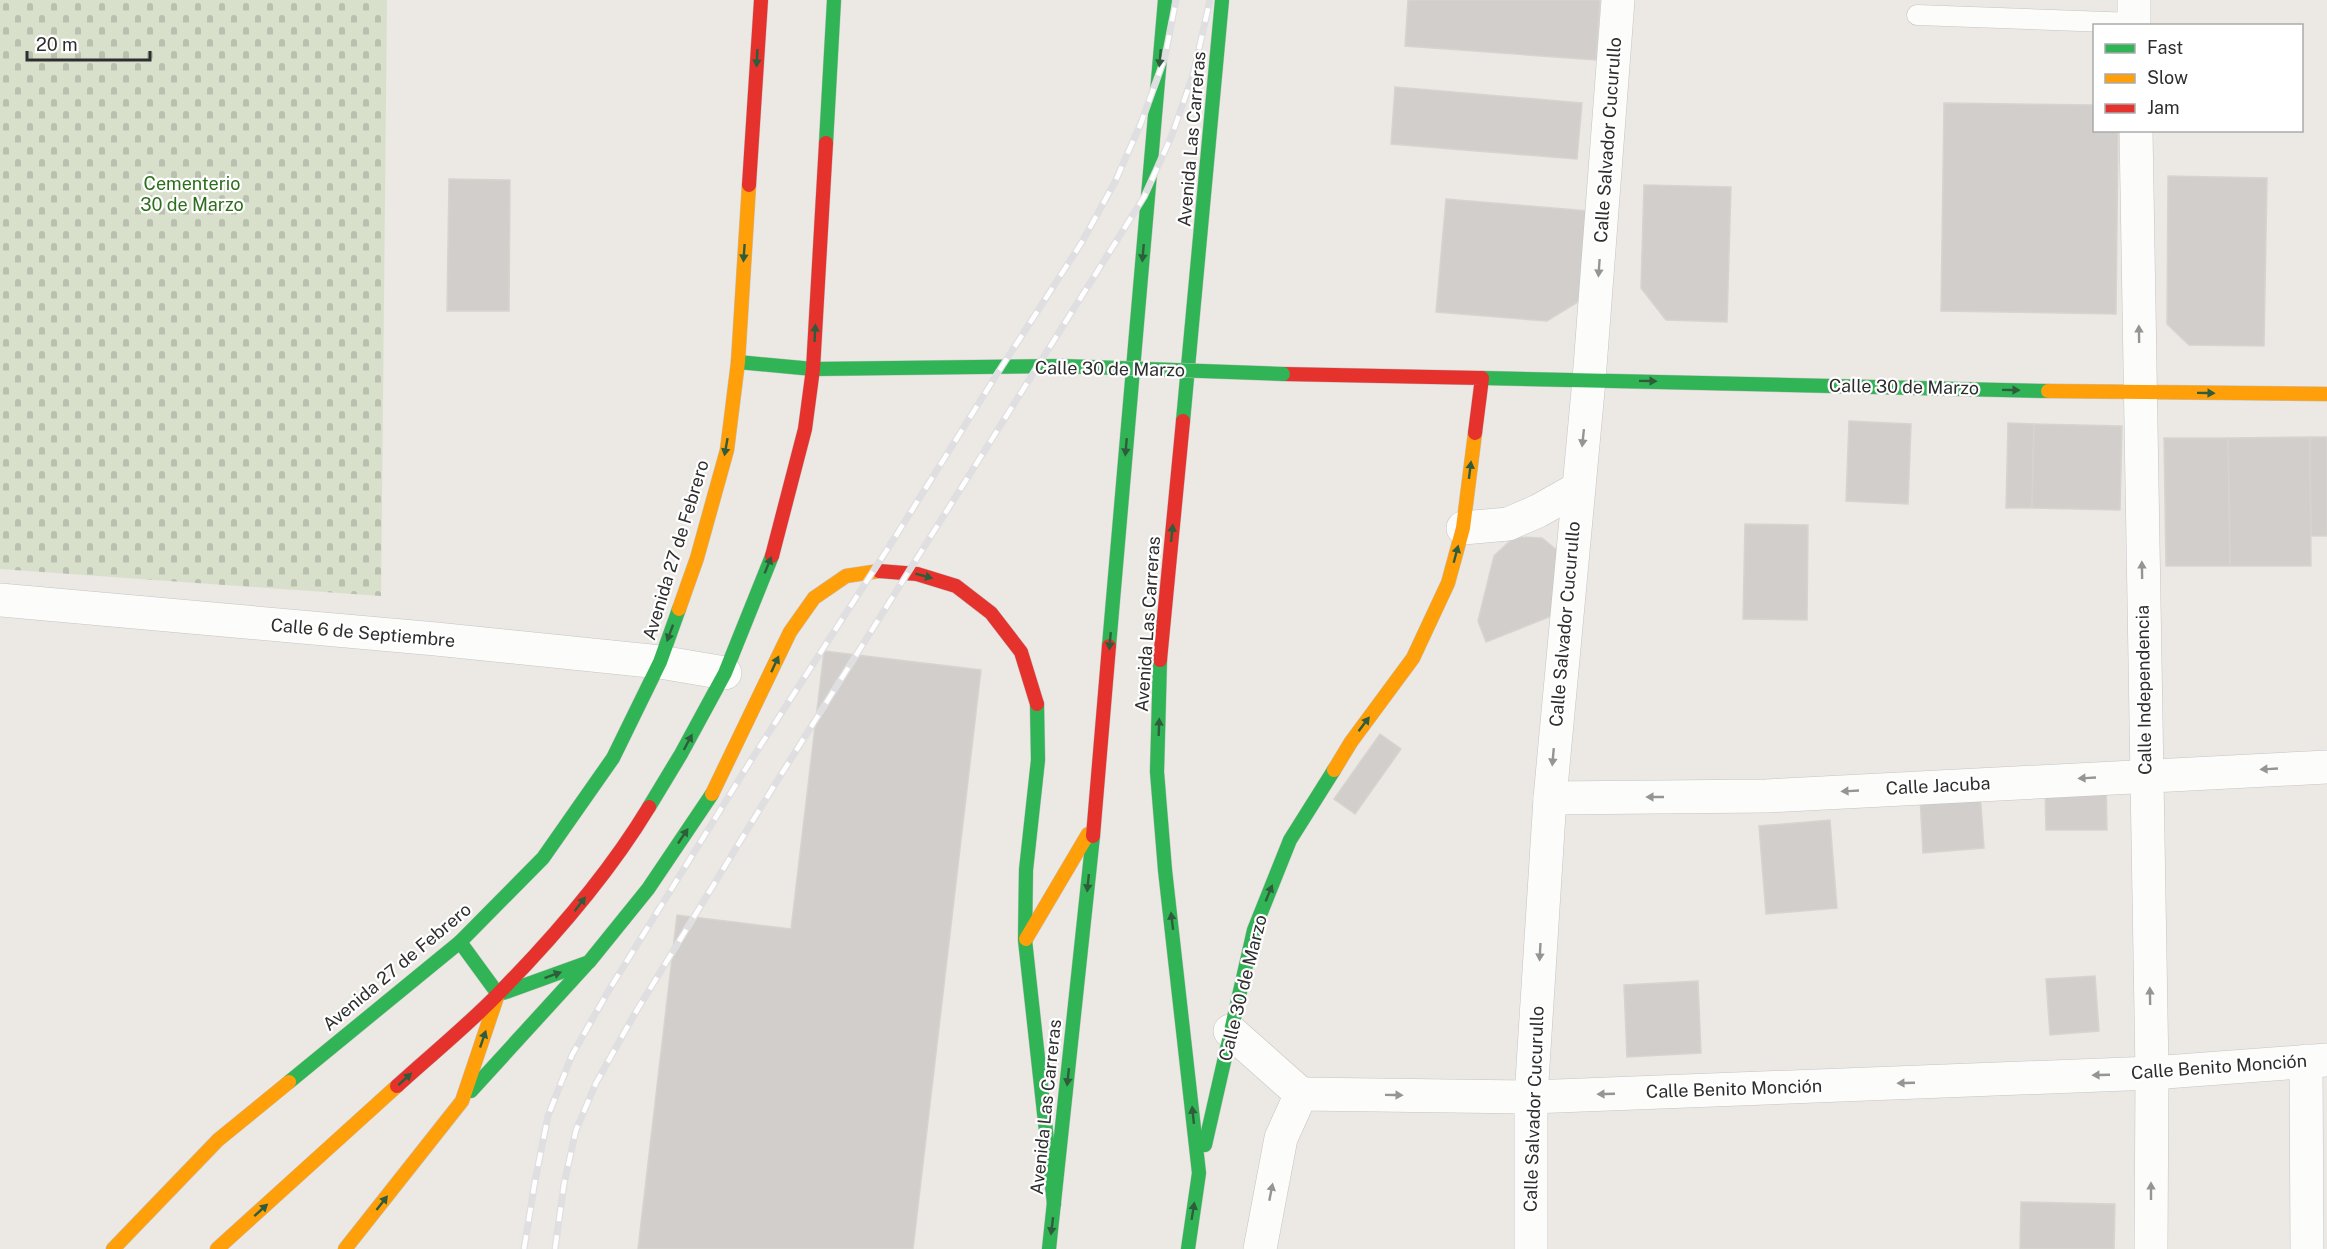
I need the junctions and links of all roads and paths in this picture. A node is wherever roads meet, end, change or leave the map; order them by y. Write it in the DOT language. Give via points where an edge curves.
graph roads {
  1 [pos="761,0"];
  2 [pos="834,0"];
  3 [pos="1165,0"];
  4 [pos="1222,0"];
  5 [pos="1618,0"];
  6 [pos="1917,15"];
  7 [pos="2134,16"];
  8 [pos="2136,132"];
  9 [pos="738,362"];
  10 [pos="813,369"];
  11 [pos="1482,378"];
  12 [pos="1589,380"];
  13 [pos="2140,393"];
  14 [pos="2327,394"];
  15 [pos="1577,489"];
  16 [pos="1463,528"];
  17 [pos="0,600"];
  18 [pos="660,662"];
  19 [pos="725,673"];
  20 [pos="2327,767"];
  21 [pos="2145,775"];
  22 [pos="1550,798"];
  23 [pos="1094,824"];
  24 [pos="1025,940"];
  25 [pos="460,942"];
  26 [pos="589,962"];
  27 [pos="498,994"];
  28 [pos="1230,1031"];
  29 [pos="2316,1061"];
  30 [pos="2152,1073"];
  31 [pos="1301,1094"];
  32 [pos="1531,1097"];
  33 [pos="462,1101"];
  34 [pos="1199,1173"];
  35 [pos="1054,1204"];
  36 [pos="113,1249"];
  37 [pos="217,1249"];
  38 [pos="345,1249"];
  39 [pos="1049,1249"];
  40 [pos="1188,1249"];
  41 [pos="1260,1249"];
  42 [pos="1531,1249"];
  43 [pos="2151,1249"];
  44 [pos="2307,1249"];
  1 -- 9 [label="main road, Avenida 27 de Febrero, one-way"];
  10 -- 2 [label="main road, one-way"];
  3 -- 23 [label="main road, Avenida Las Carreras, one-way"];
  34 -- 4 [label="main road, Avenida Las Carreras, one-way" via="1157,772 1161,643"];
  5 -- 12 [label="street, Calle Salvador Cucurullo, one-way"];
  6 -- 7 [label="lane"];
  13 -- 8 [label="street, Calle Independencia, one-way"];
  9 -- 10 [label="main road, Calle 30 de Marzo"];
  9 -- 18 [label="main road, Avenida 27 de Febrero, one-way" via="727,450 697,558"];
  10 -- 11 [label="main road, Calle 30 de Marzo, bridge" via="1062,366"];
  19 -- 10 [label="main road, one-way" via="772,555 805,429"];
  11 -- 12 [label="main road, Calle 30 de Marzo"];
  16 -- 11 [label="main road, Calle 30 de Marzo, one-way"];
  12 -- 13 [label="main road, Calle 30 de Marzo, one-way"];
  12 -- 15 [label="street, Calle Salvador Cucurullo, one-way"];
  13 -- 14 [label="main road, Calle 30 de Marzo, one-way"];
  21 -- 13 [label="street, Calle Independencia, one-way"];
  15 -- 16 [label="street" via="1508,524"];
  15 -- 22 [label="street, Calle Salvador Cucurullo, one-way"];
  28 -- 16 [label="main road, Calle 30 de Marzo, one-way" via="1254,930 1290,840 1351,742 1413,658 1448,583"];
  17 -- 18 [label="street, Calle 6 de Septiembre"];
  18 -- 19 [label="street, Calle 6 de Septiembre"];
  18 -- 25 [label="main road, Avenida 27 de Febrero" via="613,758 543,858"];
  27 -- 19 [label="main road, one-way" via="573,913 637,827"];
  20 -- 21 [label="street, Calle Jacuba, one-way"];
  21 -- 22 [label="street, Calle Jacuba, one-way" via="1766,796"];
  30 -- 21 [label="street, Calle Independencia, one-way"];
  22 -- 32 [label="street, Calle Salvador Cucurullo, one-way"];
  23 -- 24 [label="main road"];
  23 -- 35 [label="main road, Avenida Las Carreras, one-way"];
  26 -- 24 [label="main road, one-way" via="648,889 711,794 790,632 814,598 846,576 883,570 917,574 956,586 991,613 1021,652 1037,700 1038,760 1026,870"];
  24 -- 35 [label="main road"];
  25 -- 27 [label="main road"];
  25 -- 36 [label="main road, Avenida 27 de Febrero" via="218,1140"];
  27 -- 26 [label="main road, one-way"];
  26 -- 33 [label="main road"];
  33 -- 27 [label="main road, one-way"];
  37 -- 27 [label="main road, one-way"];
  28 -- 31 [label="street"];
  28 -- 34 [label="main road, Calle 30 de Marzo"];
  29 -- 30 [label="street, Calle Benito Monción"];
  29 -- 44 [label="street"];
  30 -- 32 [label="street, Calle Benito Monción, one-way"];
  43 -- 30 [label="street, Calle Independencia, one-way"];
  31 -- 32 [label="street, Calle Benito Monción, one-way"];
  41 -- 31 [label="street, one-way" via="1281,1138"];
  32 -- 42 [label="street, Calle Salvador Cucurullo"];
  38 -- 33 [label="main road, one-way"];
  40 -- 34 [label="main road, Avenida Las Carreras, one-way"];
  35 -- 39 [label="main road, Avenida Las Carreras, one-way"];
}
